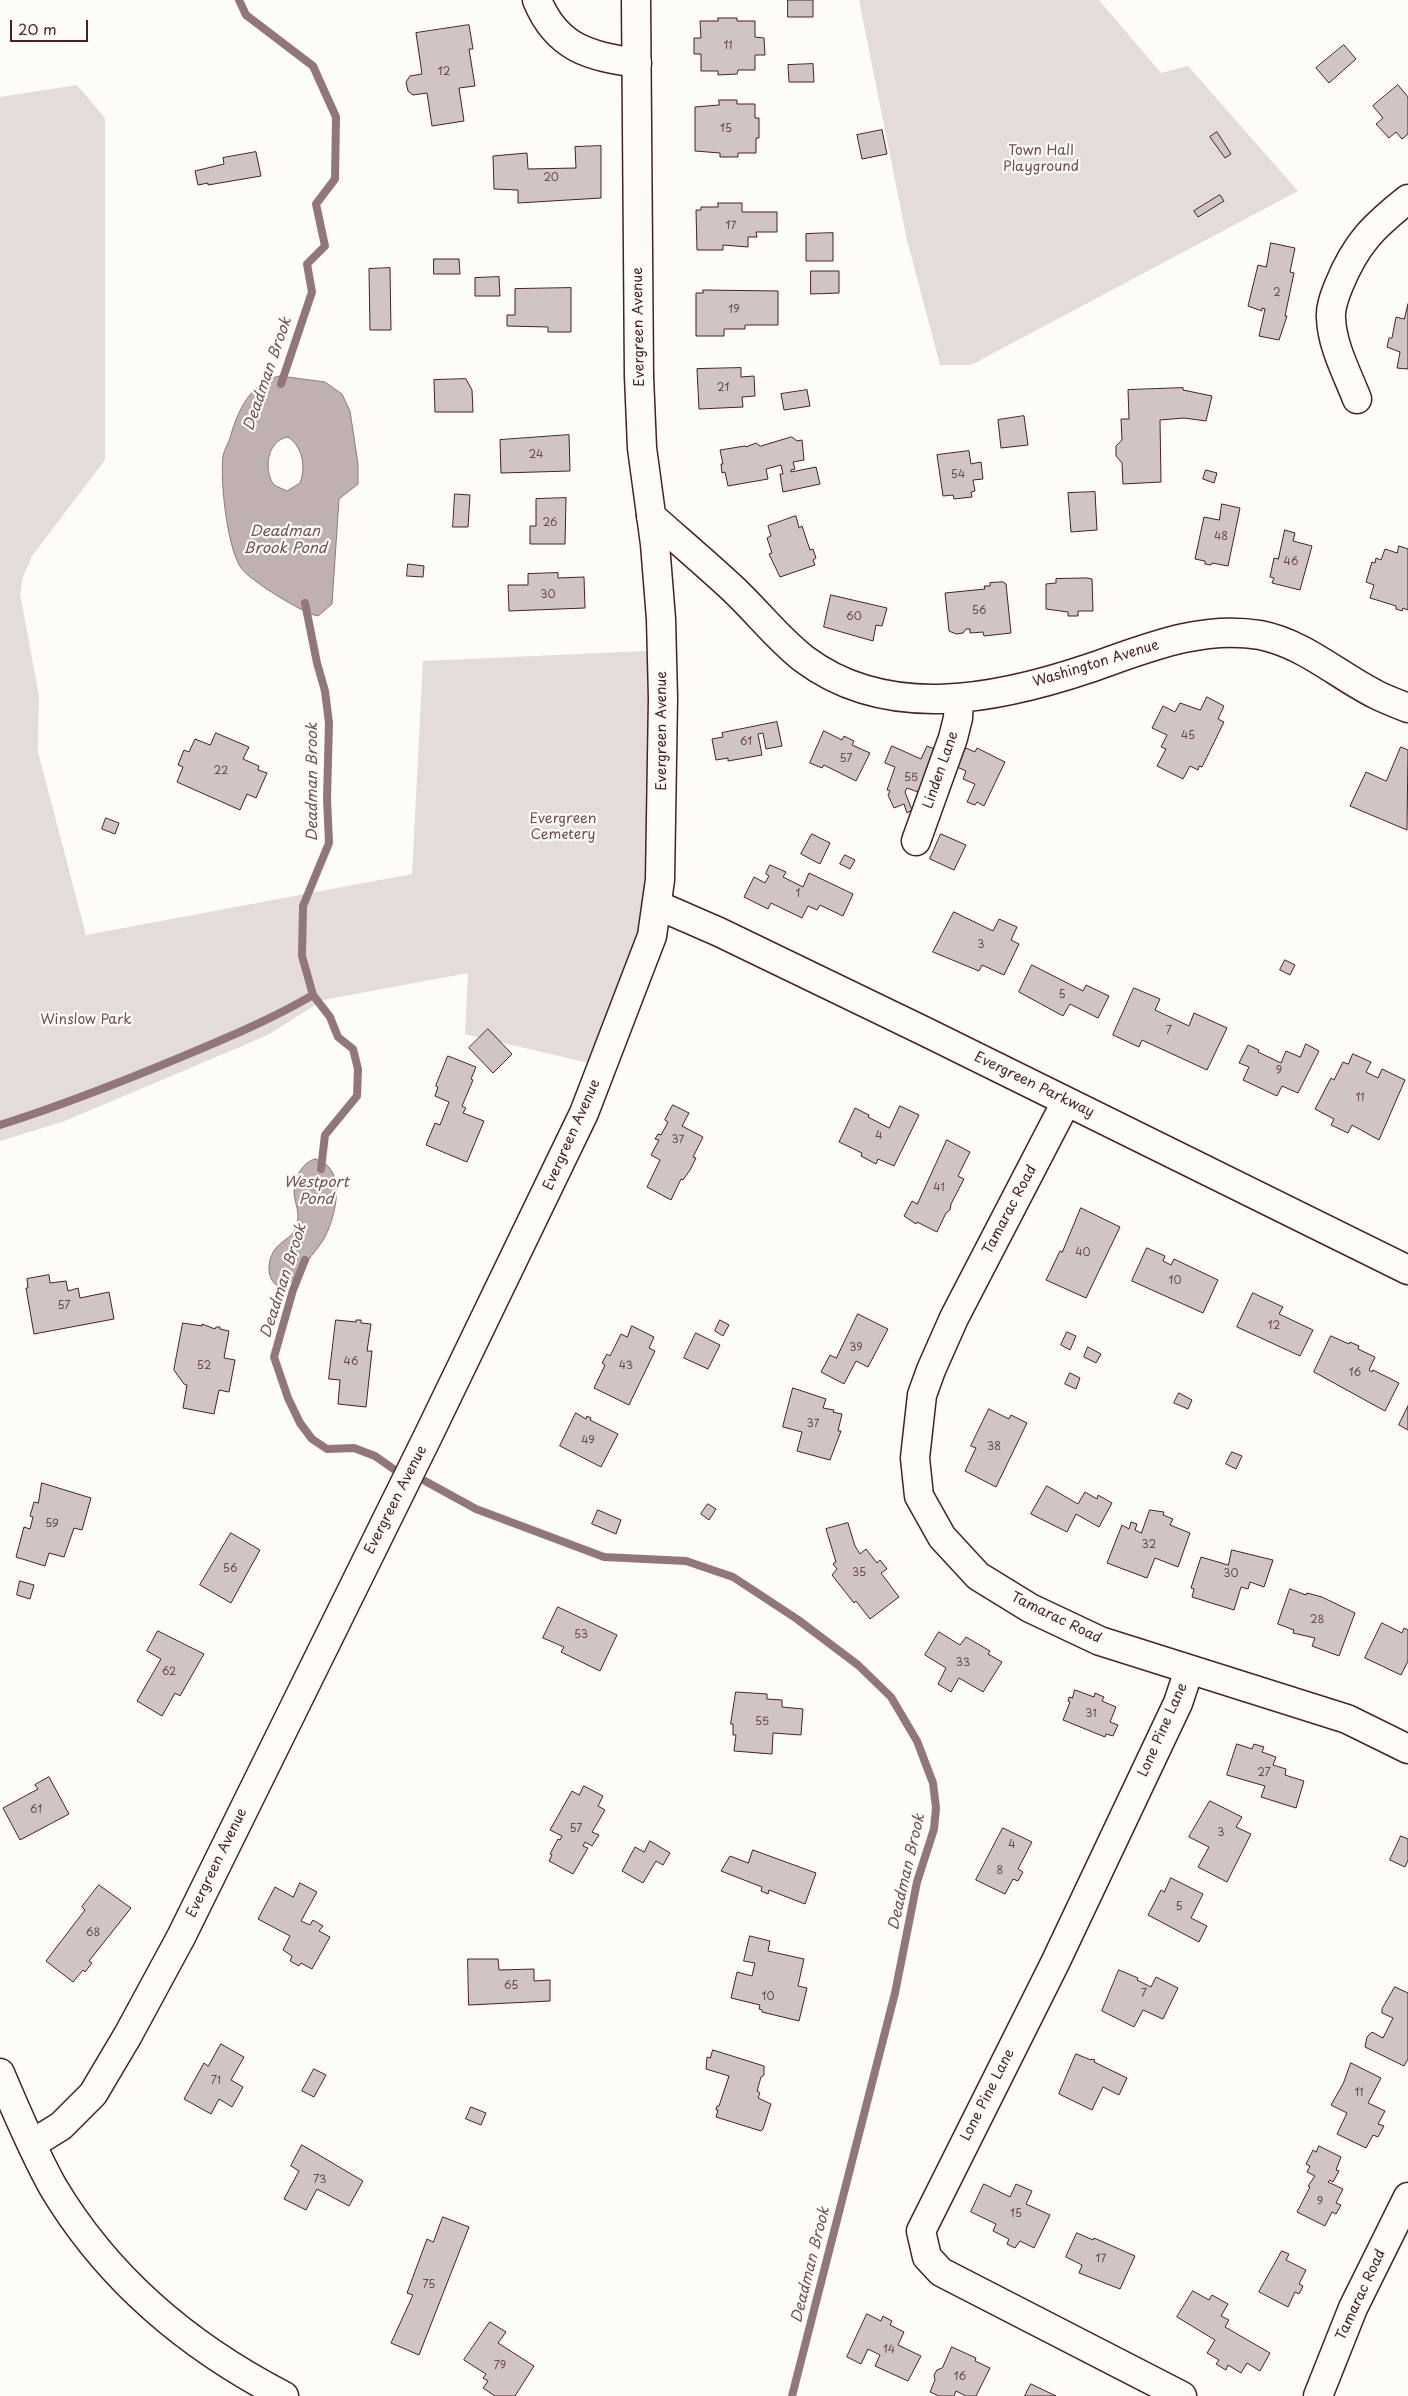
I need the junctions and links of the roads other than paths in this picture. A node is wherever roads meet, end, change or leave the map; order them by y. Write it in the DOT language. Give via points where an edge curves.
graph roads {
  1 [pos="537,0"];
  2 [pos="636,0"];
  3 [pos="637,63"];
  4 [pos="1408,199"];
  5 [pos="1357,399"];
  6 [pos="651,516"];
  7 [pos="959,698"];
  8 [pos="1408,708"];
  9 [pos="916,841"];
  10 [pos="657,905"];
  11 [pos="1066,1102"];
  12 [pos="1408,1270"];
  13 [pos="1189,1670"];
  14 [pos="1408,1749"];
  15 [pos="0,2073"];
  16 [pos="32,2144"];
  17 [pos="1408,2197"];
  18 [pos="284,2396"];
  19 [pos="1182,2396"];
  20 [pos="1318,2396"];
  1 -- 3 [label="street" via="563,38 582,51"];
  2 -- 3 [label="street, Evergreen Avenue"];
  3 -- 6 [label="street, Evergreen Avenue" via="639,376 642,448"];
  4 -- 5 [label="street" via="1375,227 1356,249 1334,298 1330,317 1335,341"];
  6 -- 7 [label="street, Washington Avenue" via="732,587 792,649 819,668 876,694 900,698"];
  6 -- 10 [label="street, Evergreen Avenue" via="661,619 662,845"];
  7 -- 8 [label="street, Washington Avenue" via="1004,691 1067,675 1140,649 1183,638 1235,633 1281,640 1375,694"];
  7 -- 9 [label="street, Linden Lane" via="953,738"];
  10 -- 11 [label="street, Evergreen Parkway" via="719,932"];
  10 -- 16 [label="street, Evergreen Avenue" via="652,936 584,1113 181,1937 93,2094 61,2126"];
  11 -- 12 [label="street, Evergreen Parkway"];
  11 -- 13 [label="street, Tamarac Road" via="954,1318 931,1370 922,1395 915,1458 919,1496 942,1537 978,1576 1030,1608 1100,1641"];
  13 -- 14 [label="street, Tamarac Road" via="1347,1719"];
  13 -- 19 [label="street, Lone Pine Lane" via="1178,1703 1059,1954 921,2231 927,2257 941,2272"];
  15 -- 16 [label="street"];
  16 -- 18 [label="street" via="73,2217 131,2288 201,2346"];
  17 -- 20 [label="street, Tamarac Road" via="1353,2308"];
}
